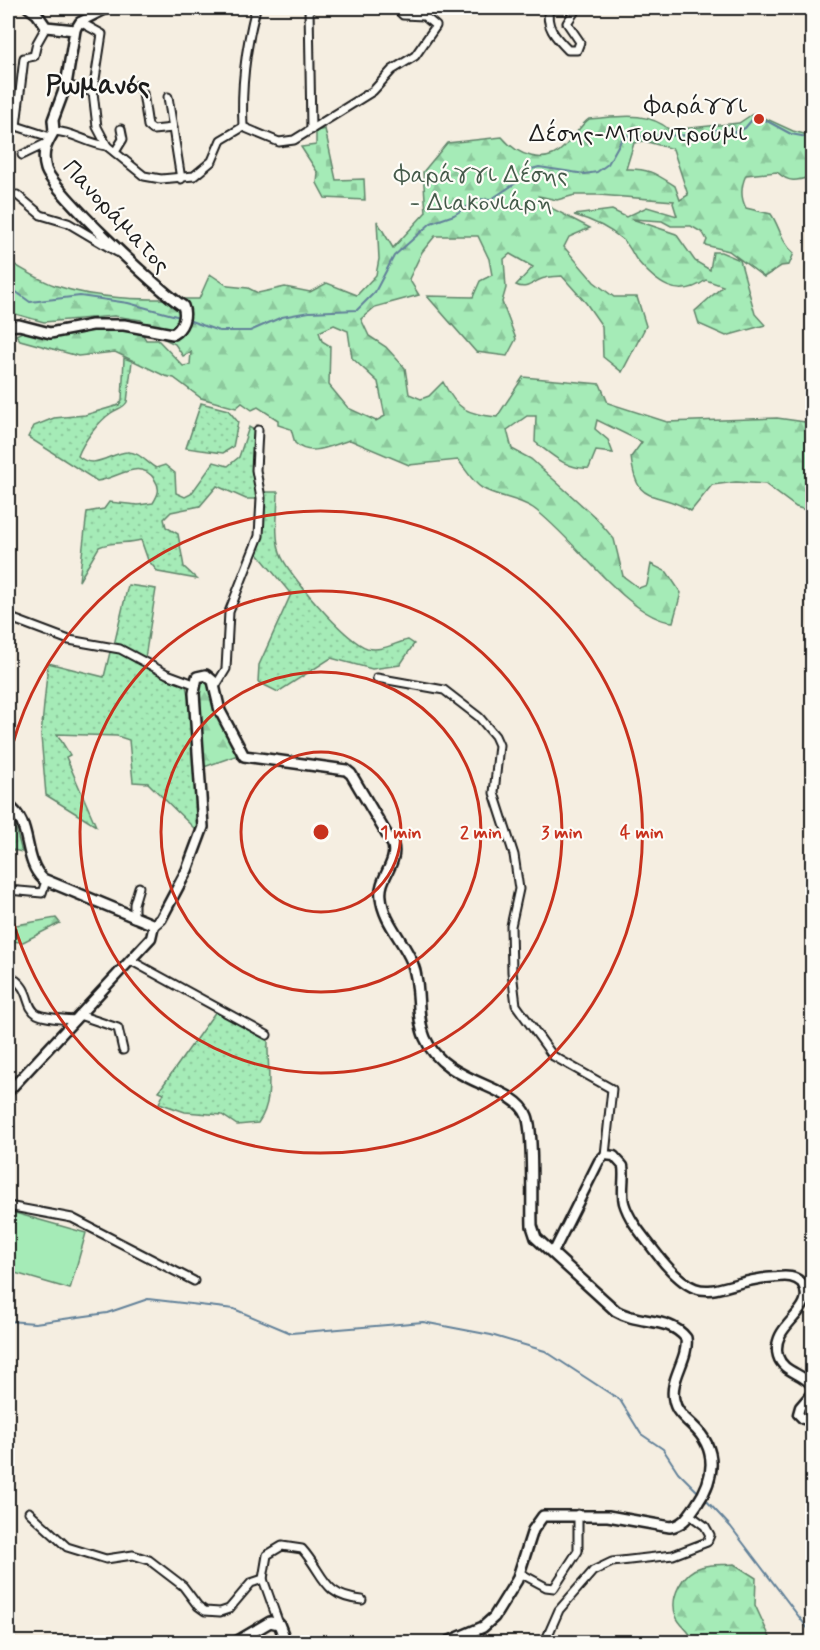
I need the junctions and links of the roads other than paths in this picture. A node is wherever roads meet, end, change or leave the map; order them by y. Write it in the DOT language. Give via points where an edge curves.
graph roads {
  1 [pos="29,8"];
  2 [pos="108,8"];
  3 [pos="256,8"];
  4 [pos="309,8"];
  5 [pos="396,8"];
  6 [pos="549,8"];
  7 [pos="577,8"];
  8 [pos="78,26"];
  9 [pos="46,27"];
  10 [pos="66,85"];
  11 [pos="138,85"];
  12 [pos="93,92"];
  13 [pos="168,97"];
  14 [pos="8,126"];
  15 [pos="16,126"];
  16 [pos="243,127"];
  17 [pos="173,128"];
  18 [pos="121,129"];
  19 [pos="311,129"];
  20 [pos="50,137"];
  21 [pos="107,146"];
  22 [pos="115,152"];
  23 [pos="22,154"];
  24 [pos="181,178"];
  25 [pos="17,195"];
  26 [pos="125,255"];
  27 [pos="8,326"];
  28 [pos="258,430"];
  29 [pos="8,617"];
  30 [pos="377,678"];
  31 [pos="194,684"];
  32 [pos="215,687"];
  33 [pos="8,806"];
  34 [pos="46,881"];
  35 [pos="139,887"];
  36 [pos="8,890"];
  37 [pos="134,918"];
  38 [pos="154,925"];
  39 [pos="130,960"];
  40 [pos="10,977"];
  41 [pos="77,1017"];
  42 [pos="267,1035"];
  43 [pos="123,1050"];
  44 [pos="8,1092"];
  45 [pos="605,1155"];
  46 [pos="8,1206"];
  47 [pos="553,1253"];
  48 [pos="194,1281"];
  49 [pos="813,1386"];
  50 [pos="813,1393"];
  51 [pos="813,1418"];
  52 [pos="29,1512"];
  53 [pos="578,1514"];
  54 [pos="690,1515"];
  55 [pos="520,1573"];
  56 [pos="263,1579"];
  57 [pos="362,1600"];
  58 [pos="279,1624"];
  59 [pos="236,1642"];
  60 [pos="286,1642"];
  61 [pos="448,1642"];
  62 [pos="545,1642"];
  1 -- 9 [label="main road"];
  2 -- 8 [label="street"];
  3 -- 16 [label="street" via="241,92"];
  4 -- 19 [label="street"];
  5 -- 19 [label="street" via="403,15 424,16 436,27 415,56 392,70 373,91"];
  6 -- 7 [label="street" via="546,20 554,36 568,50 577,50 580,42 567,23"];
  8 -- 9 [label="main road"];
  8 -- 10 [label="main road, Πανοράματος"];
  8 -- 12 [label="street" via="102,34"];
  9 -- 15 [label="street" via="34,56 24,58"];
  10 -- 12 [label="street"];
  10 -- 20 [label="main road, Πανοράματος"];
  11 -- 17 [label="street" via="148,126 153,130"];
  12 -- 21 [label="street" via="97,127"];
  13 -- 17 [label="street"];
  14 -- 15 [label="street"];
  15 -- 20 [label="street"];
  16 -- 19 [label="street" via="279,142 294,140"];
  16 -- 24 [label="street" via="220,140 212,162 194,176"];
  17 -- 24 [label="street"];
  18 -- 22 [label="street" via="123,139"];
  20 -- 21 [label="street" via="72,132 89,143"];
  20 -- 23 [label="street"];
  20 -- 26 [label="main road, Πανοράματος" via="43,158 46,172"];
  21 -- 22 [label="street"];
  22 -- 24 [label="street" via="144,176"];
  25 -- 26 [label="street" via="41,215 68,224"];
  26 -- 27 [label="main road, Πανοράματος" via="150,281 183,306 184,319 177,332 92,325 50,333"];
  28 -- 32 [label="street" via="259,536 229,612 226,669"];
  29 -- 31 [label="street" via="69,640 120,649"];
  30 -- 45 [label="street" via="444,690 479,717 500,745 495,793 514,855 519,889 511,926 516,1005 553,1056 612,1089"];
  31 -- 32 [label="main road" via="200,675 207,675"];
  31 -- 38 [label="main road" via="203,827 187,870"];
  32 -- 47 [label="main road" via="220,711 244,756 346,770 383,826 394,849 392,865 380,890 383,907 412,962 420,990 424,1036 445,1066 513,1100 524,1112 528,1125 532,1226 536,1238"];
  33 -- 34 [label="main road" via="20,817 32,865"];
  34 -- 36 [label="street" via="42,893"];
  34 -- 37 [label="main road"];
  35 -- 37 [label="street"];
  37 -- 38 [label="main road"];
  38 -- 39 [label="street" via="151,938"];
  39 -- 41 [label="street"];
  39 -- 42 [label="street"];
  40 -- 41 [label="street" via="24,986 31,1007 39,1015"];
  41 -- 43 [label="street" via="118,1029"];
  41 -- 44 [label="street"];
  45 -- 47 [label="street" via="594,1169"];
  45 -- 49 [label="street" via="622,1164 625,1206 642,1234 667,1267 694,1289 715,1291 760,1277 788,1276 802,1283 807,1301 783,1329 778,1356 785,1368"];
  46 -- 48 [label="street" via="72,1218"];
  47 -- 54 [label="main road" via="616,1311 674,1326 686,1338 674,1401 709,1448 712,1468 707,1487"];
  50 -- 51 [label="street" via="798,1410 801,1419"];
  52 -- 56 [label="street" via="67,1547 106,1559 133,1555 149,1560 183,1586 206,1611 229,1609 252,1583"];
  53 -- 54 [label="main road" via="670,1527"];
  53 -- 55 [label="main road" via="547,1514 539,1518"];
  53 -- 55 [label="street" via="578,1551 554,1588"];
  54 -- 62 [label="street" via="708,1530 707,1542 673,1555 612,1562 592,1571 559,1610"];
  55 -- 61 [label="main road" via="486,1625"];
  56 -- 57 [label="street" via="271,1550 298,1547 336,1594"];
  56 -- 58 [label="street"];
  58 -- 59 [label="main road" via="262,1624"];
  58 -- 60 [label="main road"];
}
